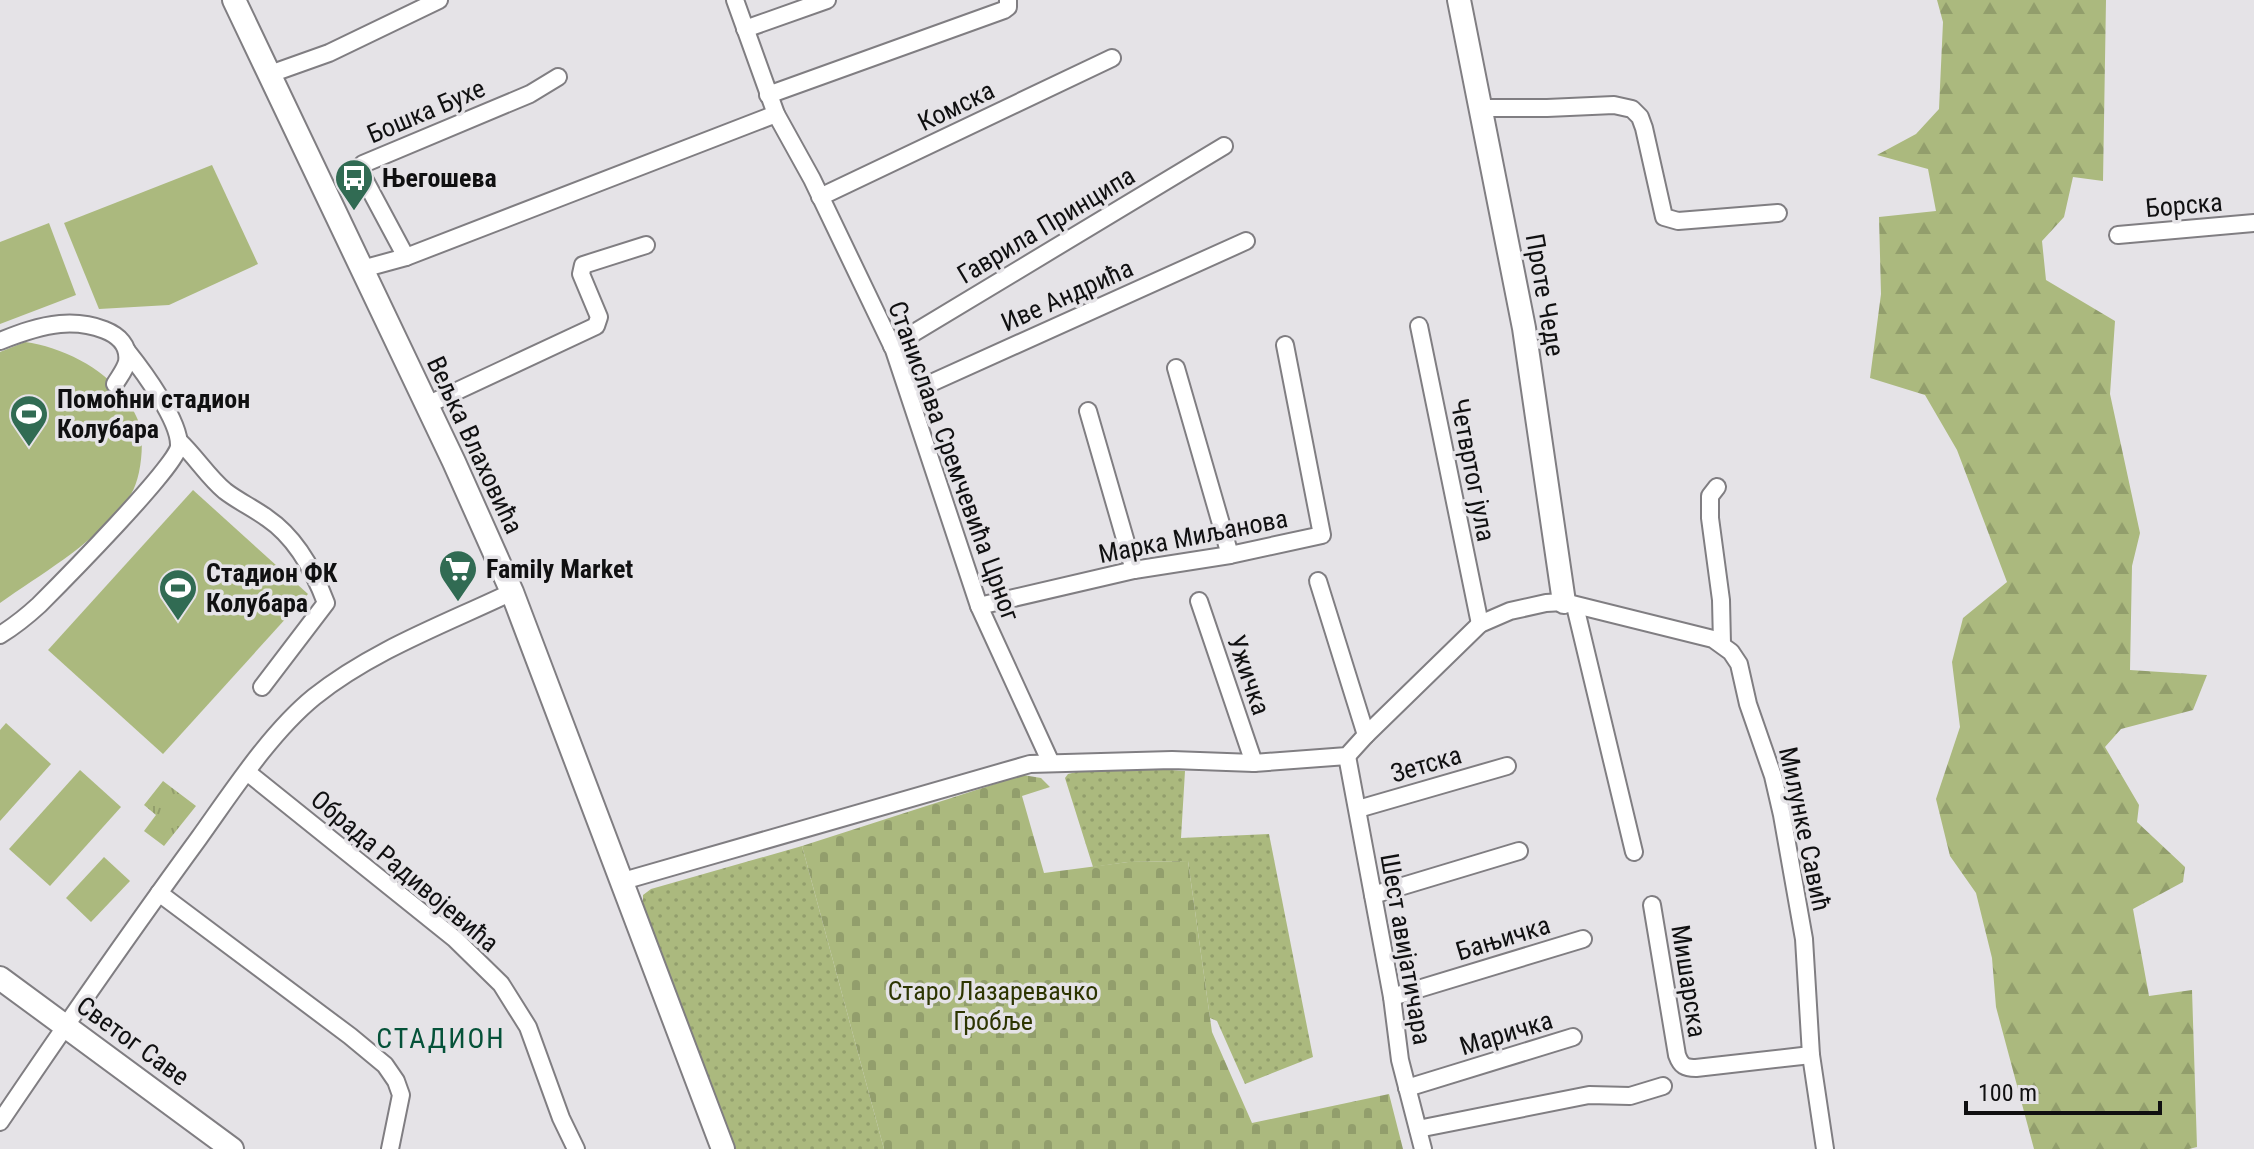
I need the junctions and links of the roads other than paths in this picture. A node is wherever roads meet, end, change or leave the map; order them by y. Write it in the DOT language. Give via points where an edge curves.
graph roads {
  1 [pos="234,0"];
  2 [pos="439,0"];
  3 [pos="735,0"];
  4 [pos="827,0"];
  5 [pos="1008,0"];
  6 [pos="1459,0"];
  7 [pos="745,29"];
  8 [pos="1112,58"];
  9 [pos="270,74"];
  10 [pos="558,77"];
  11 [pos="768,95"];
  12 [pos="1480,108"];
  13 [pos="776,114"];
  14 [pos="1224,146"];
  15 [pos="820,197"];
  16 [pos="1778,213"];
  17 [pos="2254,223"];
  18 [pos="2118,235"];
  19 [pos="1246,241"];
  20 [pos="646,245"];
  21 [pos="406,257"];
  22 [pos="362,269"];
  23 [pos="1419,326"];
  24 [pos="0,341"];
  25 [pos="123,344"];
  26 [pos="1285,345"];
  27 [pos="892,346"];
  28 [pos="1176,368"];
  29 [pos="115,384"];
  30 [pos="909,393"];
  31 [pos="427,405"];
  32 [pos="1088,411"];
  33 [pos="179,441"];
  34 [pos="1717,487"];
  35 [pos="1230,555"];
  36 [pos="1134,570"];
  37 [pos="1318,581"];
  38 [pos="512,592"];
  39 [pos="1199,601"];
  40 [pos="1570,604"];
  41 [pos="979,606"];
  42 [pos="1480,624"];
  43 [pos="0,635"];
  44 [pos="1722,644"];
  45 [pos="262,687"];
  46 [pos="1366,735"];
  47 [pos="1347,756"];
  48 [pos="1051,763"];
  49 [pos="1254,763"];
  50 [pos="1507,766"];
  51 [pos="247,772"];
  52 [pos="1358,809"];
  53 [pos="1519,851"];
  54 [pos="1634,852"];
  55 [pos="623,881"];
  56 [pos="159,893"];
  57 [pos="1373,895"];
  58 [pos="1652,905"];
  59 [pos="1583,939"];
  60 [pos="0,978"];
  61 [pos="1392,997"];
  62 [pos="65,1026"];
  63 [pos="1573,1037"];
  64 [pos="1811,1055"];
  65 [pos="1663,1086"];
  66 [pos="1407,1088"];
  67 [pos="0,1122"];
  68 [pos="1418,1129"];
  69 [pos="232,1149"];
  70 [pos="390,1149"];
  71 [pos="576,1149"];
  72 [pos="723,1149"];
  73 [pos="1423,1149"];
  74 [pos="1825,1149"];
  1 -- 9 [label="street, Вељка Влаховића"];
  2 -- 9 [label="street" via="329,53"];
  3 -- 7 [label="street, Станислава Сремчевића Црног"];
  4 -- 7 [label="street"];
  5 -- 11 [label="street" via="1004,10"];
  6 -- 12 [label="street, Проте Чеде"];
  7 -- 11 [label="street, Станислава Сремчевића Црног"];
  8 -- 15 [label="street, Комска"];
  9 -- 22 [label="street, Вељка Влаховића"];
  10 -- 21 [label="street, Бошка Бухе" via="530,94 363,164 361,173"];
  11 -- 13 [label="street, Станислава Сремчевића Црног"];
  12 -- 16 [label="street" via="1632,109 1644,128 1664,217 1678,221"];
  12 -- 40 [label="street, Проте Чеде" via="1524,328"];
  13 -- 15 [label="street, Станислава Сремчевића Црног"];
  13 -- 21 [label="street"];
  14 -- 27 [label="street, Гаврила Принципа"];
  15 -- 27 [label="street, Станислава Сремчевића Црног"];
  17 -- 18 [label="street, Борска"];
  19 -- 30 [label="street, Иве Андрића"];
  20 -- 31 [label="street" via="581,267 599,317 596,326"];
  21 -- 22 [label="street"];
  22 -- 31 [label="street, Вељка Влаховића"];
  23 -- 42 [label="street, Четвртог јула"];
  24 -- 25 [label="street" via="34,328 82,324 100,328"];
  25 -- 29 [label="street" via="126,365"];
  25 -- 33 [label="street" via="159,398"];
  26 -- 35 [label="street, Марка Миљанова" via="1322,535"];
  27 -- 30 [label="street, Станислава Сремчевића Црног"];
  28 -- 35 [label="street"];
  30 -- 41 [label="street, Станислава Сремчевића Црног"];
  31 -- 38 [label="street, Вељка Влаховића"];
  32 -- 36 [label="street"];
  33 -- 43 [label="street" via="178,453 158,479 36,608"];
  33 -- 45 [label="street" via="224,490 280,529 309,567 326,603"];
  34 -- 44 [label="street" via="1710,496 1710,518"];
  35 -- 36 [label="street, Марка Миљанова"];
  36 -- 41 [label="street, Марка Миљанова"];
  37 -- 46 [label="street"];
  38 -- 51 [label="street" via="346,673 311,700"];
  38 -- 55 [label="street, Вељка Влаховића"];
  39 -- 49 [label="street, Ужичка"];
  40 -- 42 [label="street" via="1510,611"];
  40 -- 44 [label="street"];
  40 -- 54 [label="street"];
  41 -- 48 [label="street, Станислава Сремчевића Црног"];
  42 -- 46 [label="street"];
  44 -- 64 [label="street, Милунке Савић" via="1739,664 1782,815 1804,939"];
  46 -- 47 [label="street"];
  47 -- 49 [label="street"];
  47 -- 52 [label="street, Шест авијатичара"];
  48 -- 49 [label="street"];
  48 -- 55 [label="street" via="1030,764"];
  50 -- 52 [label="street, Зетска"];
  51 -- 56 [label="street"];
  51 -- 71 [label="street, Обрада Радивојевића" via="455,939 501,984 528,1027"];
  52 -- 57 [label="street, Шест авијатичара"];
  53 -- 57 [label="street"];
  55 -- 72 [label="street, Вељка Влаховића"];
  56 -- 62 [label="street"];
  56 -- 70 [label="street" via="385,1065 401,1095"];
  57 -- 61 [label="street, Шест авијатичара"];
  58 -- 64 [label="street, Мишарска" via="1681,1065 1696,1068"];
  59 -- 61 [label="street, Бањичка"];
  60 -- 62 [label="street, Светог Саве"];
  61 -- 66 [label="street, Шест авијатичара"];
  62 -- 67 [label="street"];
  62 -- 69 [label="street, Светог Саве"];
  63 -- 66 [label="street, Маричка"];
  64 -- 74 [label="street, Милунке Савић"];
  65 -- 68 [label="street" via="1630,1096 1589,1095"];
  66 -- 68 [label="street, Шест авијатичара"];
  68 -- 73 [label="street, Шест авијатичара"];
}
